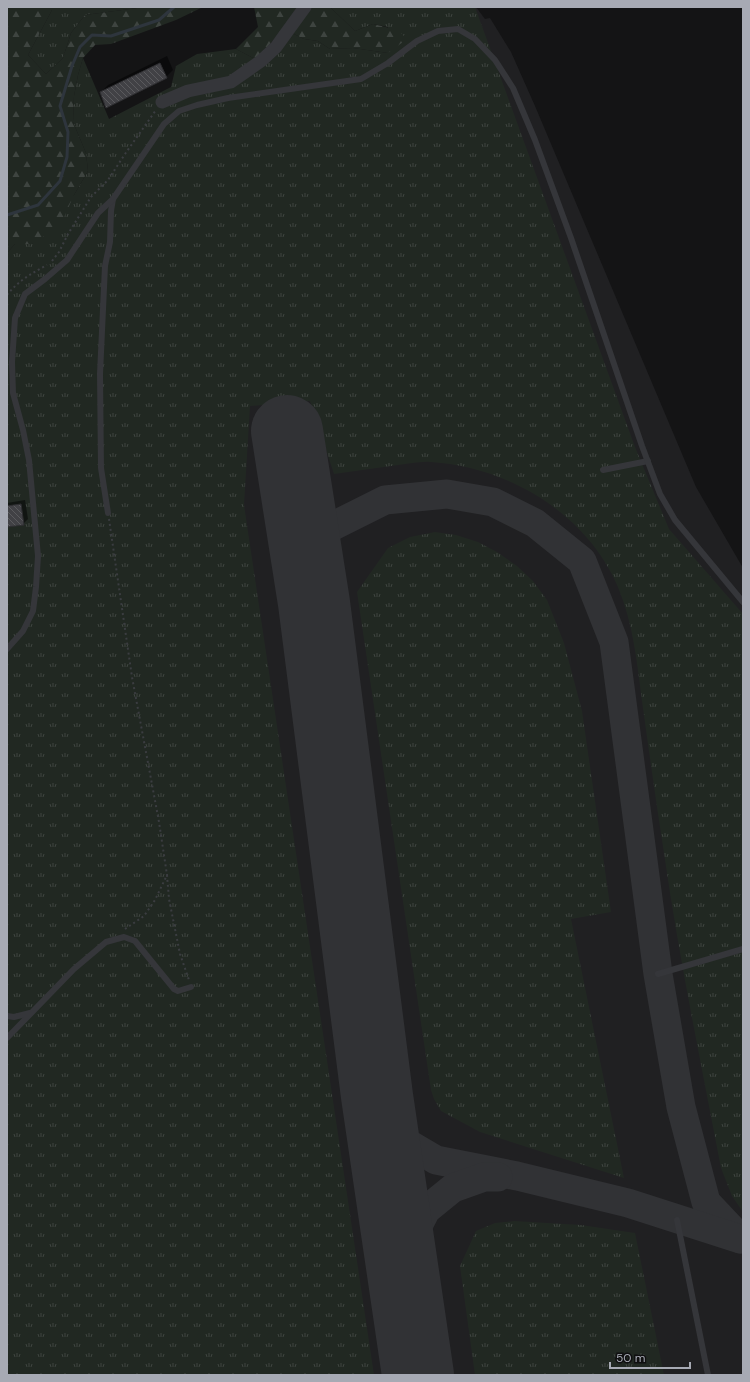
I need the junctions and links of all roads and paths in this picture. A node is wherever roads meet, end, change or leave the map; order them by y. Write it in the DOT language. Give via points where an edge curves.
graph roads {
  1 [pos="305,7"];
  2 [pos="162,102"];
  3 [pos="113,199"];
  4 [pos="7,295"];
  5 [pos="648,461"];
  6 [pos="603,470"];
  7 [pos="108,513"];
  8 [pos="743,602"];
  9 [pos="7,649"];
  10 [pos="167,875"];
  11 [pos="122,932"];
  12 [pos="743,949"];
  13 [pos="658,974"];
  14 [pos="191,987"];
  15 [pos="30,1013"];
  16 [pos="7,1016"];
  17 [pos="7,1038"];
  18 [pos="678,1220"];
  19 [pos="708,1375"];
  1 -- 2 [label="street" via="276,47 231,82 188,91"];
  2 -- 4 [label="path" via="108,180 91,197 59,252 49,264 14,285"];
  3 -- 5 [label="lane" via="164,124 180,111 228,98 361,79 388,63 417,40 438,31 458,29 475,39 495,60 512,88 535,140"];
  3 -- 7 [label="lane" via="110,242 105,266 100,374 101,468"];
  3 -- 9 [label="lane" via="98,213 67,260 25,294 15,318 13,393 29,460 38,556 33,611 23,631"];
  5 -- 6 [label="lane"];
  5 -- 8 [label="lane" via="660,494 675,520"];
  7 -- 10 [label="path" via="132,677"];
  10 -- 11 [label="path" via="144,916"];
  10 -- 14 [label="path" via="169,900 180,954"];
  12 -- 13 [label="lane"];
  14 -- 15 [label="lane" via="178,991 174,989 135,941 124,937 106,942 74,969"];
  15 -- 16 [label="lane"];
  15 -- 17 [label="lane"];
  18 -- 19 [label="lane"];
}
